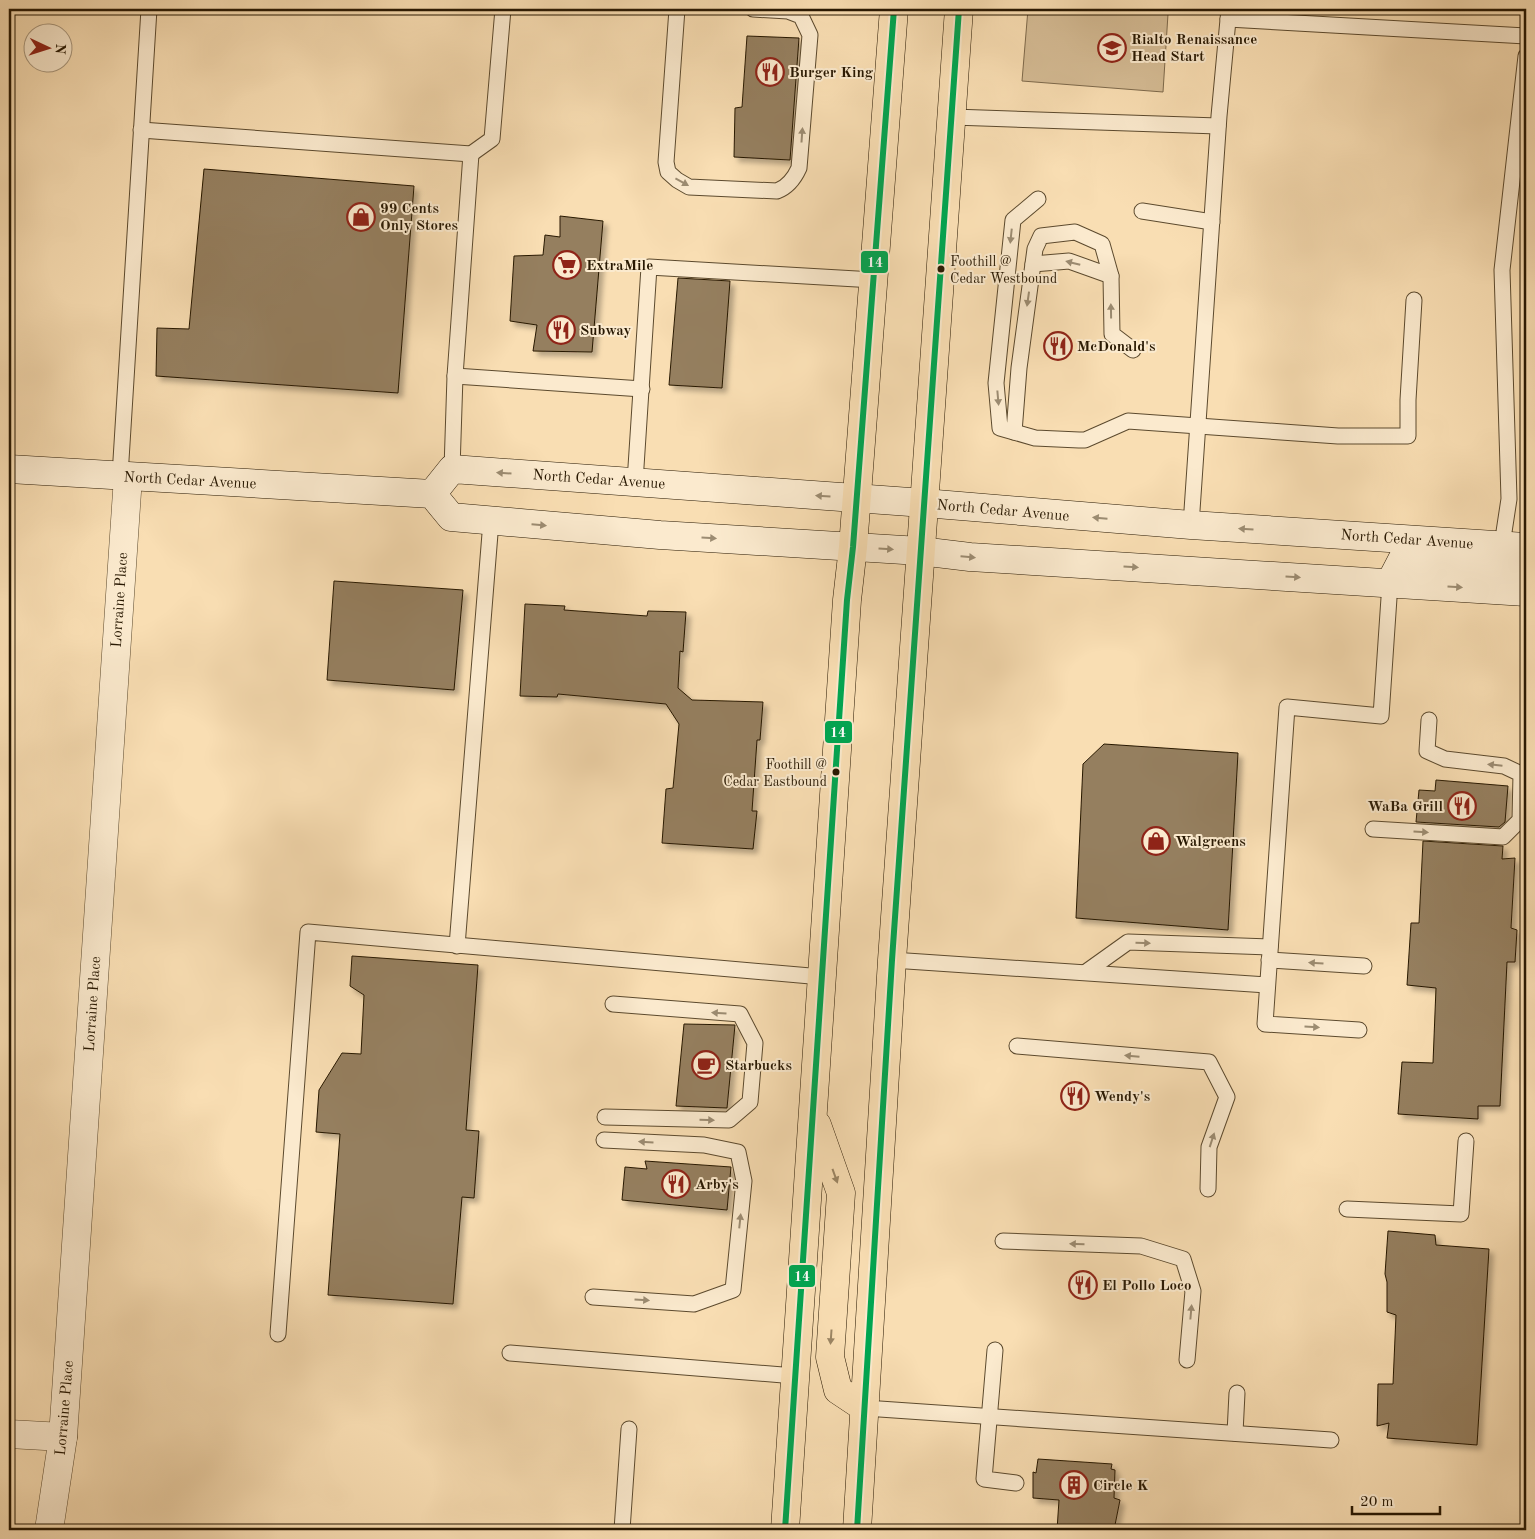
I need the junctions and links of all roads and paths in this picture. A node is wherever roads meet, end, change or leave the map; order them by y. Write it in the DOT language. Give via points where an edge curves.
graph roads {
  1 [pos="149,9"];
  2 [pos="503,9"];
  3 [pos="677,9"];
  4 [pos="753,9"];
  5 [pos="894,9"];
  6 [pos="959,9"];
  7 [pos="1228,14"];
  8 [pos="1526,36"];
  9 [pos="1526,56"];
  10 [pos="953,117"];
  11 [pos="1218,126"];
  12 [pos="141,130"];
  13 [pos="471,154"];
  14 [pos="1038,199"];
  15 [pos="1142,211"];
  16 [pos="1212,222"];
  17 [pos="1033,264"];
  18 [pos="1111,276"];
  19 [pos="874,280"];
  20 [pos="1414,300"];
  21 [pos="1133,350"];
  22 [pos="455,376"];
  23 [pos="642,389"];
  24 [pos="1198,424"];
  25 [pos="1014,432"];
  26 [pos="9,469"];
  27 [pos="452,469"];
  28 [pos="124,477"];
  29 [pos="635,482"];
  30 [pos="432,494"];
  31 [pos="857,498"];
  32 [pos="924,503"];
  33 [pos="491,521"];
  34 [pos="1192,525"];
  35 [pos="1514,546"];
  36 [pos="853,547"];
  37 [pos="920,551"];
  38 [pos="1526,566"];
  39 [pos="1390,583"];
  40 [pos="1526,592"];
  41 [pos="1430,720"];
  42 [pos="1373,829"];
  43 [pos="457,946"];
  44 [pos="1270,953"];
  45 [pos="892,960"];
  46 [pos="1364,966"];
  47 [pos="1086,972"];
  48 [pos="822,977"];
  49 [pos="1267,986"];
  50 [pos="613,1004"];
  51 [pos="1359,1030"];
  52 [pos="1017,1046"];
  53 [pos="813,1114"];
  54 [pos="605,1116"];
  55 [pos="604,1140"];
  56 [pos="1466,1142"];
  57 [pos="1208,1189"];
  58 [pos="1347,1209"];
  59 [pos="1003,1241"];
  60 [pos="593,1298"];
  61 [pos="278,1334"];
  62 [pos="994,1350"];
  63 [pos="510,1353"];
  64 [pos="1187,1360"];
  65 [pos="795,1376"];
  66 [pos="1237,1393"];
  67 [pos="865,1408"];
  68 [pos="990,1418"];
  69 [pos="629,1429"];
  70 [pos="1235,1433"];
  71 [pos="9,1434"];
  72 [pos="63,1436"];
  73 [pos="1331,1440"];
  74 [pos="1016,1483"];
  75 [pos="49,1530"];
  76 [pos="622,1530"];
  77 [pos="785,1530"];
  78 [pos="857,1530"];
  1 -- 12 [label="lane"];
  2 -- 13 [label="lane" via="492,139"];
  3 -- 4 [label="lane, one-way" via="668,124 668,172 689,187 777,191 794,179 799,168 810,35 801,16 788,11"];
  5 -- 19 [label="main road"];
  6 -- 10 [label="main road"];
  7 -- 8 [label="lane"];
  7 -- 11 [label="lane"];
  9 -- 35 [label="lane" via="1502,270 1509,500"];
  10 -- 11 [label="lane"];
  10 -- 32 [label="main road"];
  11 -- 16 [label="lane"];
  12 -- 13 [label="lane"];
  12 -- 28 [label="lane"];
  13 -- 22 [label="lane"];
  14 -- 25 [label="lane, one-way" via="1013,220 996,383 1000,428"];
  15 -- 16 [label="lane"];
  16 -- 24 [label="lane"];
  18 -- 17 [label="lane, one-way" via="1069,261"];
  17 -- 18 [label="lane" via="1041,236 1075,232 1102,244"];
  17 -- 25 [label="lane, one-way"];
  21 -- 18 [label="lane, one-way" via="1112,334"];
  19 -- 23 [label="lane" via="649,267"];
  19 -- 31 [label="main road"];
  20 -- 24 [label="lane" via="1408,436 1338,436"];
  22 -- 23 [label="lane"];
  22 -- 27 [label="lane"];
  23 -- 29 [label="lane"];
  24 -- 25 [label="lane" via="1128,420 1085,440 1035,438"];
  24 -- 34 [label="lane"];
  26 -- 28 [label="main road, North Cedar Avenue"];
  29 -- 27 [label="main road, North Cedar Avenue, one-way"];
  27 -- 30 [label="main road"];
  28 -- 30 [label="main road, North Cedar Avenue"];
  28 -- 72 [label="main road, Lorraine Place"];
  31 -- 29 [label="main road, North Cedar Avenue, one-way"];
  30 -- 33 [label="main road" via="451,517"];
  31 -- 32 [label="main road, North Cedar Avenue"];
  31 -- 36 [label="main road"];
  34 -- 32 [label="main road, North Cedar Avenue, one-way"];
  32 -- 37 [label="main road"];
  33 -- 36 [label="main road, one-way"];
  33 -- 43 [label="lane"];
  35 -- 34 [label="main road, North Cedar Avenue, one-way"];
  36 -- 37 [label="main road, one-way"];
  36 -- 48 [label="main road"];
  37 -- 39 [label="main road, one-way" via="970,557"];
  37 -- 45 [label="main road"];
  38 -- 39 [label="main road" via="1403,558"];
  39 -- 40 [label="main road, one-way"];
  39 -- 44 [label="lane" via="1381,716 1287,708"];
  42 -- 41 [label="lane, one-way" via="1503,837 1520,820 1521,774 1504,766 1445,759 1427,751"];
  43 -- 48 [label="lane"];
  43 -- 61 [label="lane" via="308,932"];
  46 -- 44 [label="lane, one-way"];
  47 -- 44 [label="lane, one-way" via="1128,942"];
  44 -- 49 [label="lane"];
  45 -- 47 [label="lane"];
  45 -- 67 [label="main road"];
  47 -- 49 [label="lane"];
  48 -- 53 [label="main road"];
  49 -- 51 [label="lane, one-way" via="1265,1024"];
  54 -- 50 [label="lane, one-way" via="729,1120 750,1102 755,1043 740,1014"];
  57 -- 52 [label="lane, one-way" via="1209,1147 1227,1097 1209,1062"];
  53 -- 65 [label="main road"];
  53 -- 67 [label="main road, one-way" via="842,1193 830,1357 838,1390"];
  60 -- 55 [label="lane, one-way" via="694,1304 733,1290 744,1181 738,1152 704,1145"];
  56 -- 58 [label="lane" via="1461,1214"];
  64 -- 59 [label="lane, one-way" via="1193,1291 1184,1259 1141,1246"];
  62 -- 68 [label="lane"];
  63 -- 65 [label="lane"];
  65 -- 77 [label="main road"];
  66 -- 70 [label="lane"];
  67 -- 68 [label="lane"];
  67 -- 78 [label="main road"];
  68 -- 70 [label="lane"];
  68 -- 74 [label="lane" via="984,1479"];
  69 -- 76 [label="lane"];
  70 -- 73 [label="lane"];
  71 -- 72 [label="main road"];
  72 -- 75 [label="main road, Lorraine Place"];
}
